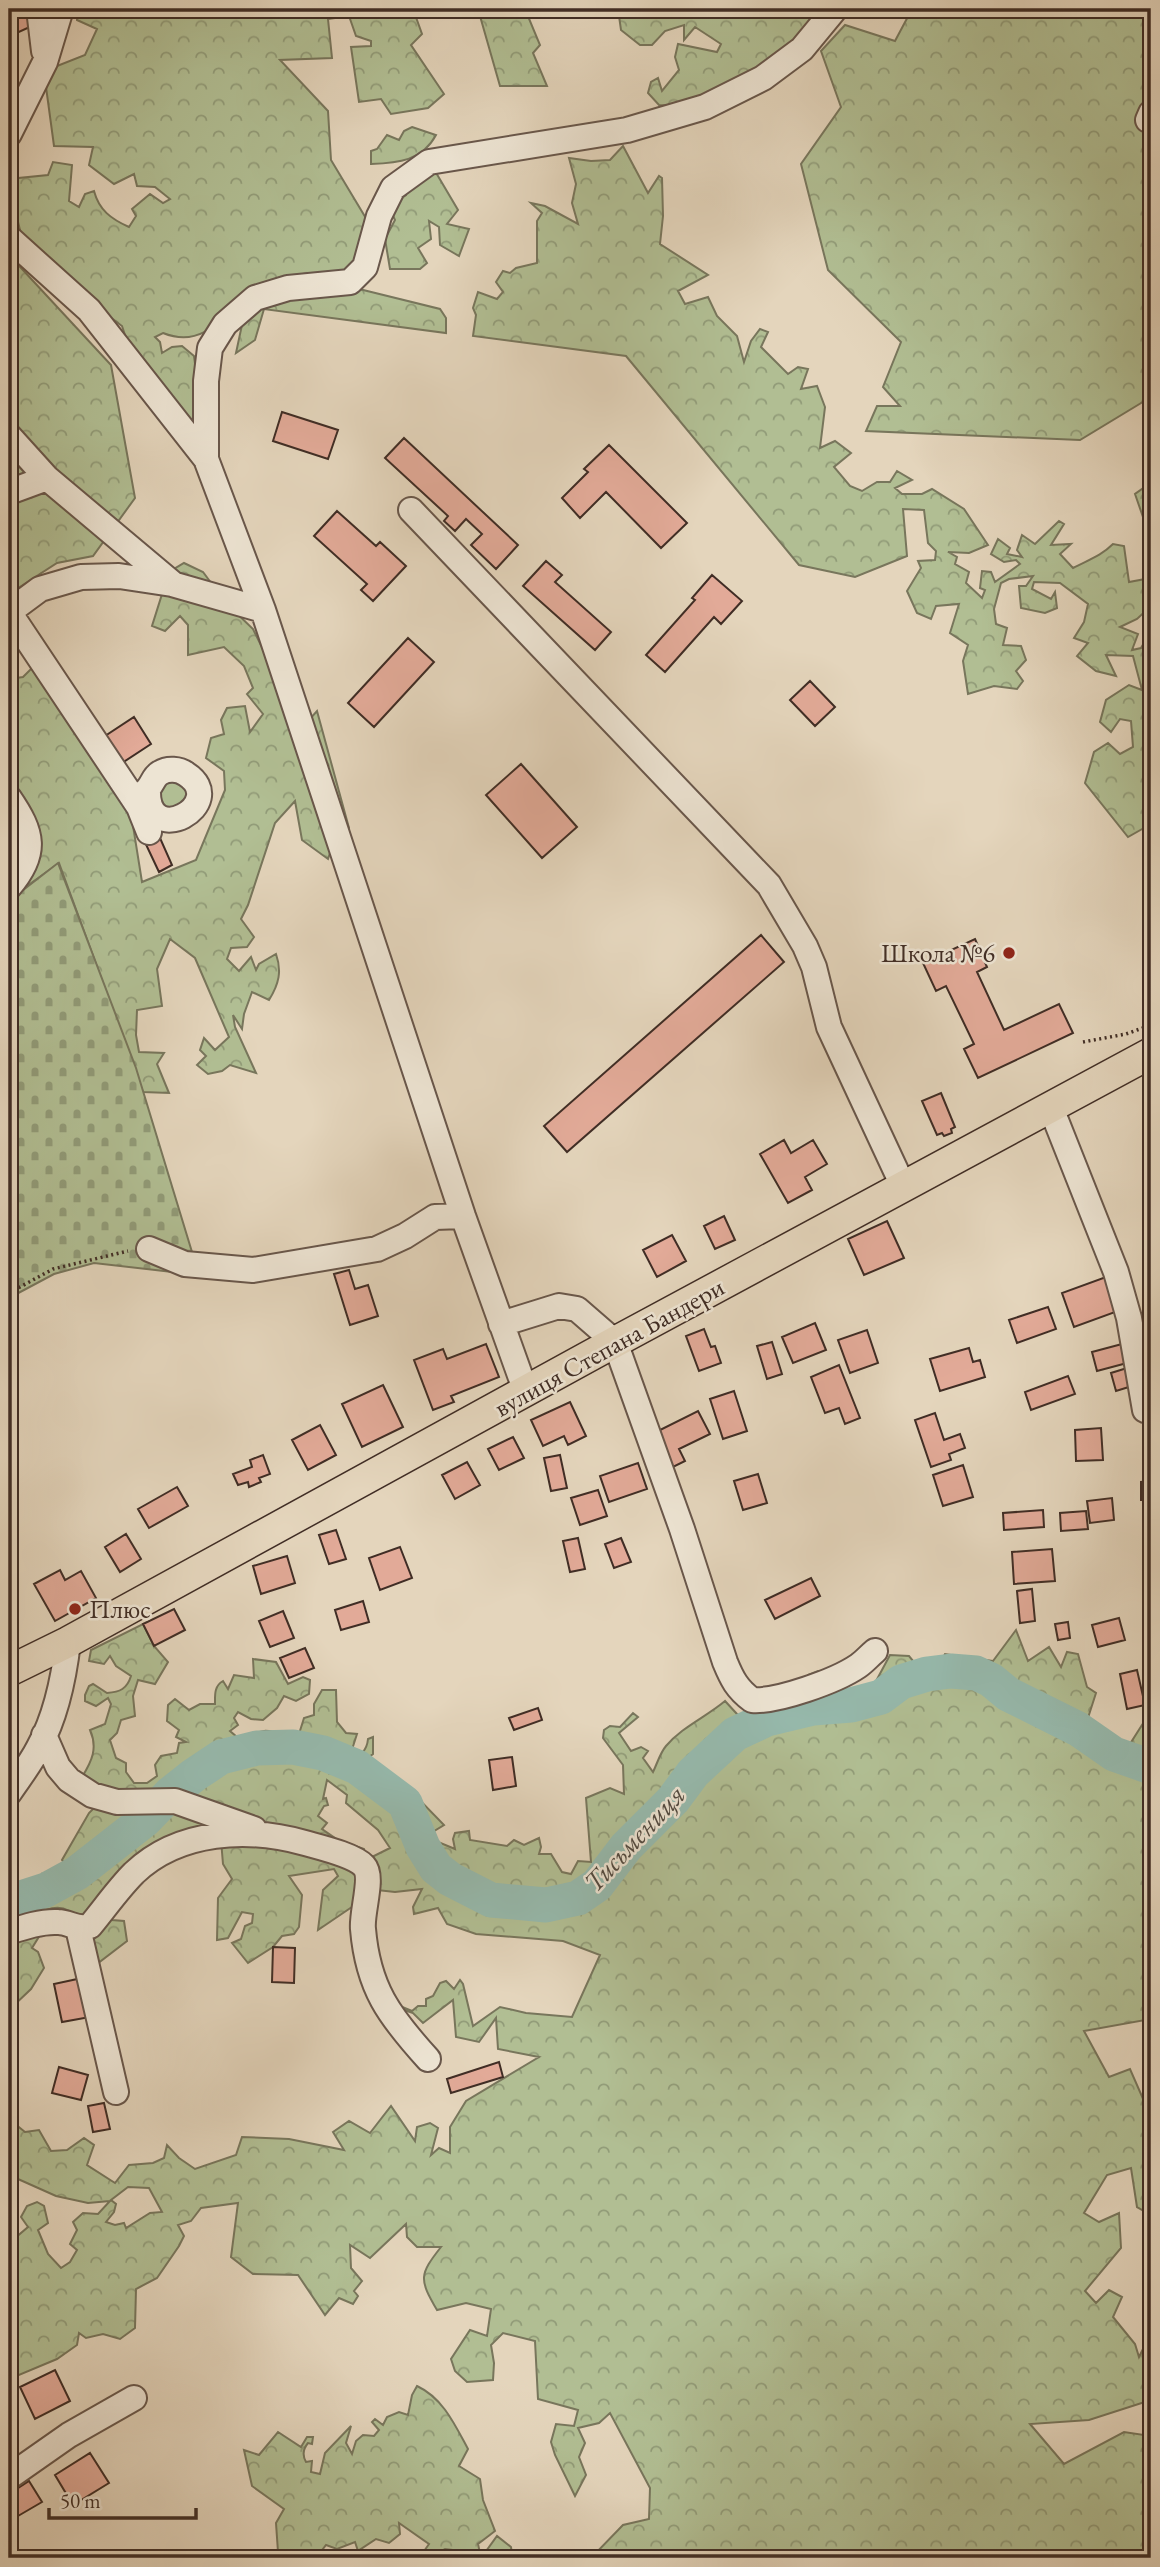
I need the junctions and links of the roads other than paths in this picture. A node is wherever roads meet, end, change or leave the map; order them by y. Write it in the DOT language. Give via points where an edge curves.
graph roads {
  1 [pos="39,9"];
  2 [pos="61,9"];
  3 [pos="835,9"];
  4 [pos="45,62"];
  5 [pos="9,134"];
  6 [pos="9,237"];
  7 [pos="9,436"];
  8 [pos="206,459"];
  9 [pos="47,478"];
  10 [pos="9,492"];
  11 [pos="411,510"];
  12 [pos="172,583"];
  13 [pos="263,610"];
  14 [pos="9,612"];
  15 [pos="9,798"];
  16 [pos="149,832"];
  17 [pos="9,887"];
  18 [pos="1151,1053"];
  19 [pos="1051,1108"];
  20 [pos="904,1188"];
  21 [pos="463,1216"];
  22 [pos="149,1249"];
  23 [pos="502,1324"];
  24 [pos="615,1342"];
  25 [pos="526,1392"];
  26 [pos="1145,1410"];
  27 [pos="68,1642"];
  28 [pos="875,1651"];
  29 [pos="11,1664"];
  30 [pos="44,1735"];
  31 [pos="9,1793"];
  32 [pos="267,1834"];
  33 [pos="78,1928"];
  34 [pos="9,1932"];
  35 [pos="428,2059"];
  36 [pos="116,2092"];
  37 [pos="134,2398"];
  38 [pos="9,2477"];
  1 -- 4 [label="street"];
  2 -- 4 [label="street"];
  3 -- 8 [label="street" via="802,49 763,78 705,107 627,130 429,162 393,188 379,216 365,267 350,282 288,288 255,298 225,324 210,348"];
  4 -- 5 [label="street"];
  6 -- 8 [label="street" via="89,310"];
  7 -- 9 [label="street"];
  8 -- 13 [label="street"];
  9 -- 10 [label="street"];
  9 -- 12 [label="street"];
  11 -- 20 [label="street" via="769,885 805,946 829,1027"];
  12 -- 13 [label="street"];
  12 -- 14 [label="street" via="81,577 40,589"];
  13 -- 21 [label="street"];
  14 -- 16 [label="street" via="141,794"];
  15 -- 17 [label="street" via="26,823 30,846 21,873"];
  18 -- 19 [label="main road, вулиця Степана Бандери"];
  19 -- 20 [label="main road, вулиця Степана Бандери"];
  19 -- 26 [label="street" via="1116,1272"];
  20 -- 24 [label="main road, вулиця Степана Бандери"];
  21 -- 22 [label="street" via="435,1217 377,1250 253,1270 185,1264"];
  21 -- 23 [label="street"];
  23 -- 24 [label="street" via="559,1306 577,1309"];
  23 -- 25 [label="street"];
  24 -- 25 [label="main road, вулиця Степана Бандери"];
  24 -- 28 [label="street" via="725,1662 741,1693 752,1700 778,1698 841,1675"];
  25 -- 27 [label="main road, вулиця Степана Бандери"];
  27 -- 29 [label="main road, вулиця Степана Бандери"];
  27 -- 30 [label="street"];
  30 -- 31 [label="street"];
  30 -- 32 [label="street" via="58,1767 92,1796 117,1802 176,1801"];
  32 -- 33 [label="street" via="197,1838 176,1846 136,1871 90,1926"];
  32 -- 35 [label="street" via="310,1844 364,1867 368,1885 362,1925 377,1991"];
  33 -- 34 [label="street" via="48,1922"];
  33 -- 36 [label="street"];
  37 -- 38 [label="street"];
}
